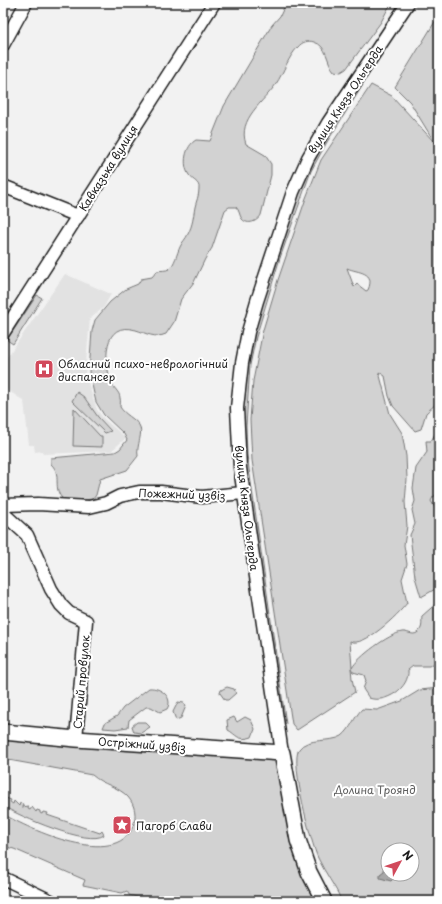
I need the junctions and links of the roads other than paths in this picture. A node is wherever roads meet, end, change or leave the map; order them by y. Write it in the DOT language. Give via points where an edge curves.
graph roads {
  1 [pos="26,3"];
  2 [pos="214,3"];
  3 [pos="408,3"];
  4 [pos="3,45"];
  5 [pos="3,186"];
  6 [pos="78,216"];
  7 [pos="3,333"];
  8 [pos="243,493"];
  9 [pos="3,505"];
  10 [pos="3,513"];
  11 [pos="3,732"];
  12 [pos="76,739"];
  13 [pos="282,753"];
  14 [pos="3,878"];
  15 [pos="51,901"];
  16 [pos="324,901"];
  1 -- 4 [label="street"];
  2 -- 6 [label="street, Кавказька вулиця"];
  3 -- 8 [label="street, вулиця Князя Ольгерда" via="322,132 293,192 253,315 242,363 237,428"];
  5 -- 6 [label="street"];
  6 -- 7 [label="street, Кавказька вулиця"];
  8 -- 9 [label="street, Пожежний узвіз" via="202,497 139,492 89,507"];
  8 -- 13 [label="street, вулиця Князя Ольгерда"];
  10 -- 12 [label="street, Старий провулок" via="27,535 51,589 61,605 69,613 86,621"];
  11 -- 12 [label="street, Остріжний узвіз"];
  12 -- 13 [label="street, Остріжний узвіз"];
  13 -- 16 [label="street, вулиця Князя Ольгерда" via="298,840 309,872"];
  14 -- 15 [label="street"];
}
